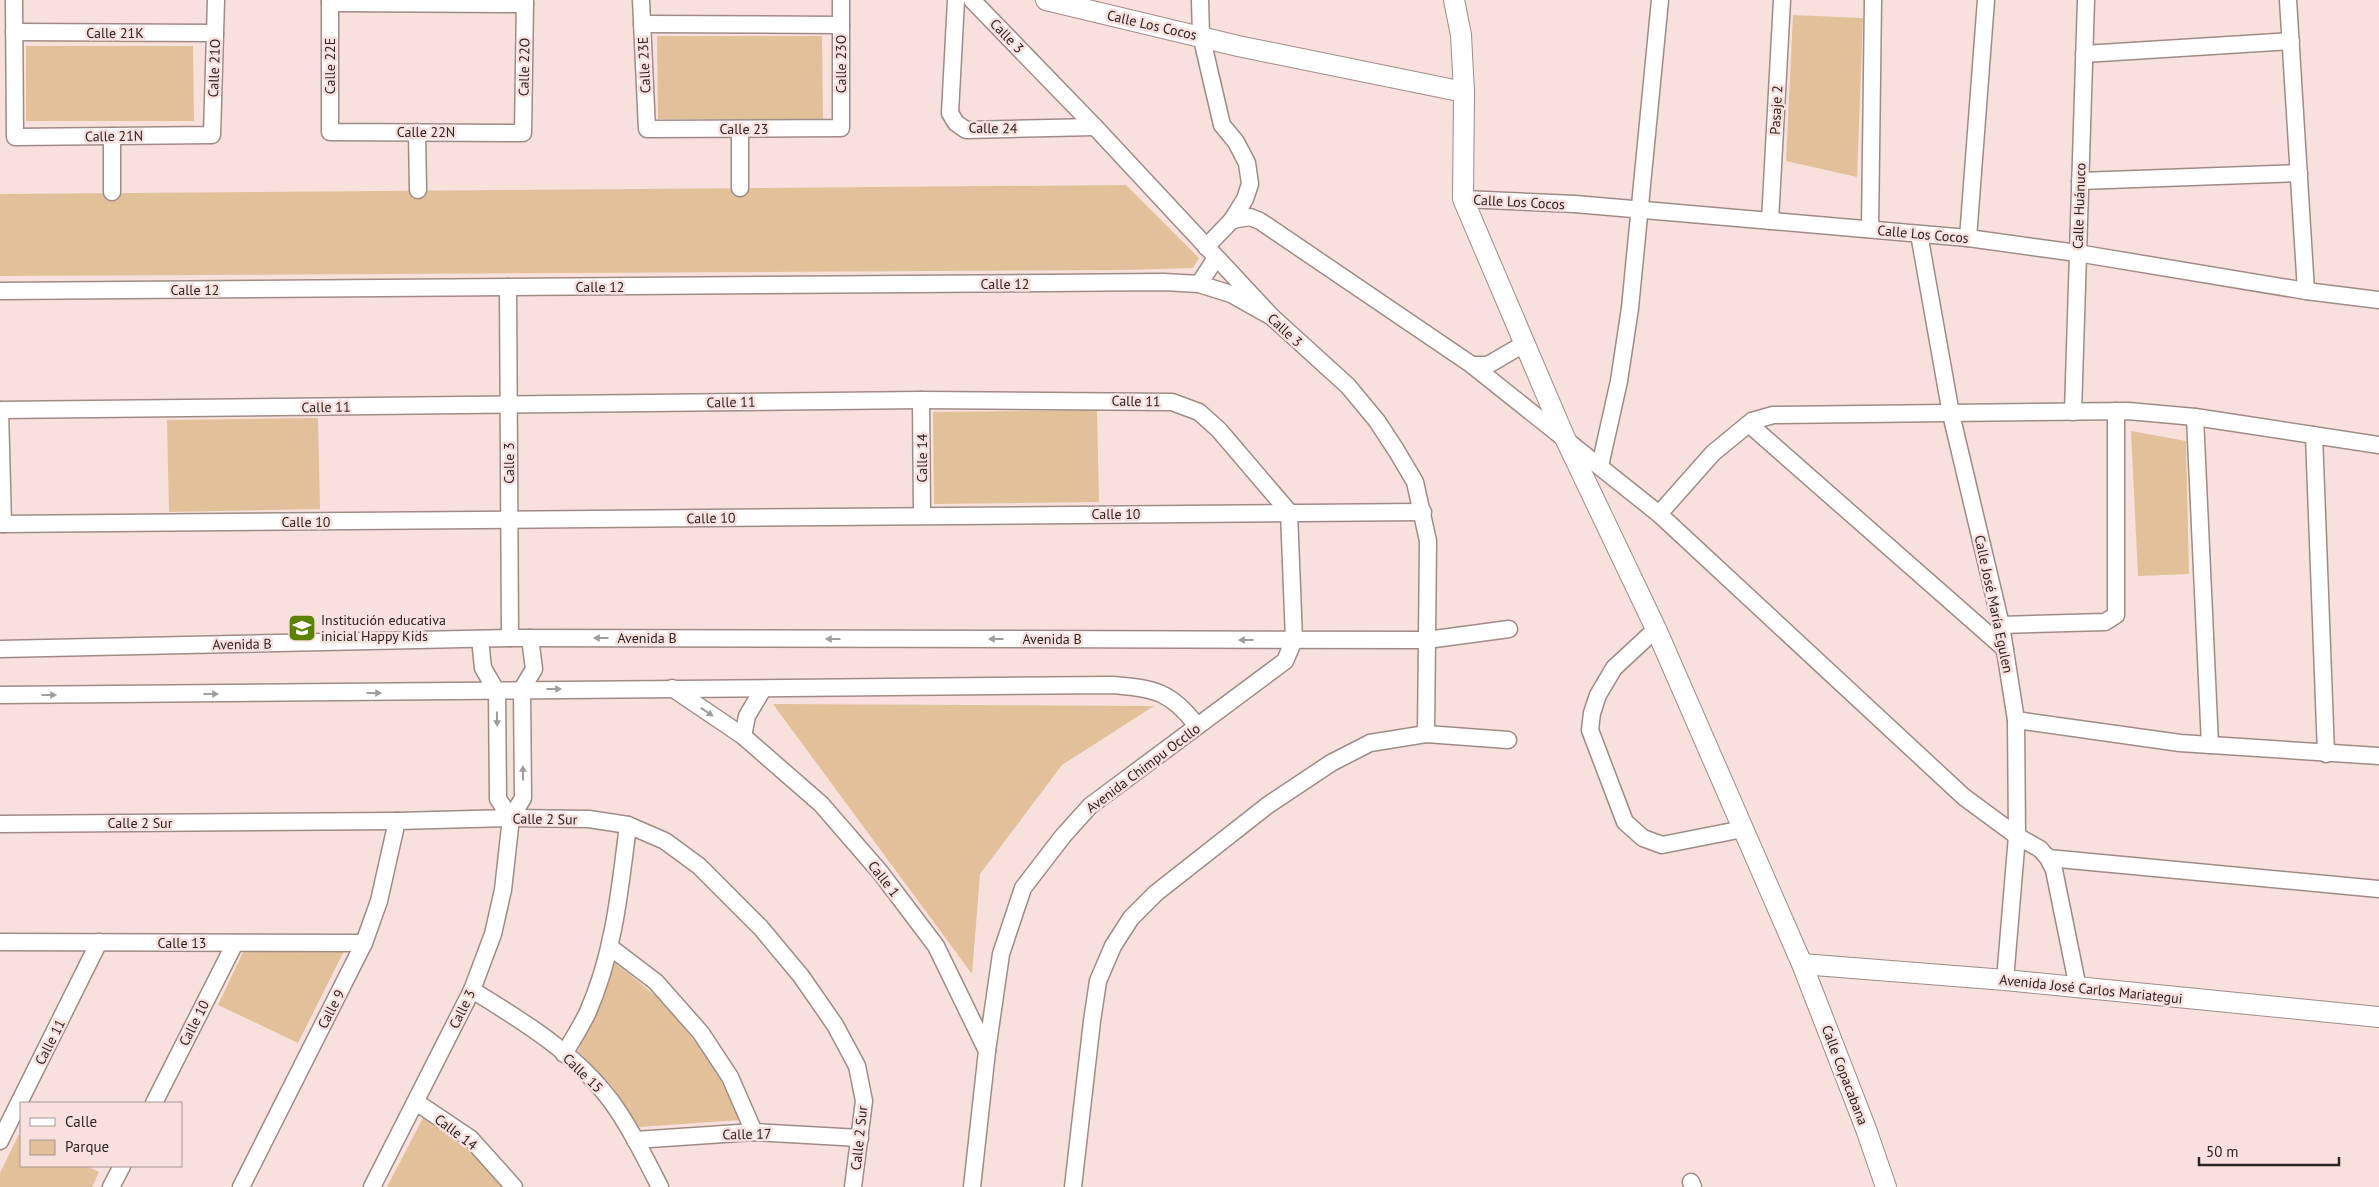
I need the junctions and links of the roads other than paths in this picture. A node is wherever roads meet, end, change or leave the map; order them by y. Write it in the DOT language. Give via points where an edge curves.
graph roads {
  1 [pos="14,0"];
  2 [pos="216,0"];
  3 [pos="641,0"];
  4 [pos="841,0"];
  5 [pos="956,0"];
  6 [pos="972,0"];
  7 [pos="1200,0"];
  8 [pos="1454,0"];
  9 [pos="1660,0"];
  10 [pos="1782,0"];
  11 [pos="1873,0"];
  12 [pos="1986,0"];
  13 [pos="2086,0"];
  14 [pos="2288,0"];
  15 [pos="1051,1"];
  16 [pos="330,2"];
  17 [pos="525,2"];
  18 [pos="642,24"];
  19 [pos="841,24"];
  20 [pos="14,32"];
  21 [pos="215,33"];
  22 [pos="1201,36"];
  23 [pos="2290,41"];
  24 [pos="2084,54"];
  25 [pos="1464,92"];
  26 [pos="1095,127"];
  27 [pos="740,128"];
  28 [pos="841,128"];
  29 [pos="647,129"];
  30 [pos="330,132"];
  31 [pos="418,132"];
  32 [pos="523,133"];
  33 [pos="212,135"];
  34 [pos="112,136"];
  35 [pos="2299,173"];
  36 [pos="2080,181"];
  37 [pos="740,188"];
  38 [pos="418,190"];
  39 [pos="112,192"];
  40 [pos="1463,199"];
  41 [pos="1640,210"];
  42 [pos="1232,220"];
  43 [pos="1770,221"];
  44 [pos="1870,229"];
  45 [pos="1919,234"];
  46 [pos="1968,238"];
  47 [pos="1211,252"];
  48 [pos="2077,253"];
  49 [pos="1199,284"];
  50 [pos="508,287"];
  51 [pos="0,291"];
  52 [pos="2306,291"];
  53 [pos="2379,300"];
  54 [pos="1272,318"];
  55 [pos="1524,344"];
  56 [pos="1472,365"];
  57 [pos="922,400"];
  58 [pos="509,404"];
  59 [pos="0,410"];
  60 [pos="2116,411"];
  61 [pos="2073,412"];
  62 [pos="1951,414"];
  63 [pos="2195,417"];
  64 [pos="1749,424"];
  65 [pos="2314,435"];
  66 [pos="1564,436"];
  67 [pos="2379,445"];
  68 [pos="1600,466"];
  69 [pos="1288,512"];
  70 [pos="1423,512"];
  71 [pos="1659,514"];
  72 [pos="922,515"];
  73 [pos="510,521"];
  74 [pos="2,524"];
  75 [pos="2001,625"];
  76 [pos="1509,629"];
  77 [pos="1656,629"];
  78 [pos="510,638"];
  79 [pos="530,638"];
  80 [pos="480,639"];
  81 [pos="1294,640"];
  82 [pos="1427,640"];
  83 [pos="2005,649"];
  84 [pos="0,650"];
  85 [pos="672,688"];
  86 [pos="522,689"];
  87 [pos="764,689"];
  88 [pos="497,692"];
  89 [pos="0,695"];
  90 [pos="2016,720"];
  91 [pos="1198,726"];
  92 [pos="1426,734"];
  93 [pos="743,736"];
  94 [pos="1508,740"];
  95 [pos="2210,746"];
  96 [pos="2326,754"];
  97 [pos="2379,756"];
  98 [pos="511,818"];
  99 [pos="397,821"];
  100 [pos="0,824"];
  101 [pos="628,825"];
  102 [pos="1743,828"];
  103 [pos="2017,836"];
  104 [pos="2048,858"];
  105 [pos="2379,889"];
  106 [pos="0,942"];
  107 [pos="99,942"];
  108 [pos="235,943"];
  109 [pos="364,943"];
  110 [pos="610,948"];
  111 [pos="1802,964"];
  112 [pos="2005,980"];
  113 [pos="2078,988"];
  114 [pos="472,990"];
  115 [pos="2379,1017"];
  116 [pos="987,1051"];
  117 [pos="564,1054"];
  118 [pos="155,1102"];
  119 [pos="416,1102"];
  120 [pos="754,1132"];
  121 [pos="860,1138"];
  122 [pos="635,1140"];
  123 [pos="0,1141"];
  124 [pos="121,1167"];
  125 [pos="111,1187"];
  126 [pos="241,1187"];
  127 [pos="372,1187"];
  128 [pos="514,1187"];
  129 [pos="660,1187"];
  130 [pos="853,1187"];
  131 [pos="972,1187"];
  132 [pos="1073,1187"];
  133 [pos="1886,1187"];
  1 -- 20 [label="street"];
  2 -- 21 [label="street, Calle 21O"];
  3 -- 18 [label="street, Calle 23E"];
  4 -- 19 [label="street, Calle 23O"];
  5 -- 26 [label="street, Calle 24" via="950,113 956,123 966,130"];
  6 -- 26 [label="street, Calle 3"];
  7 -- 22 [label="street"];
  8 -- 25 [label="street" via="1461,35"];
  9 -- 41 [label="street"];
  10 -- 43 [label="street, Pasaje 2"];
  11 -- 44 [label="street"];
  12 -- 46 [label="street"];
  13 -- 24 [label="street, Calle Huánuco"];
  14 -- 23 [label="street"];
  15 -- 22 [label="street, Calle Los Cocos"];
  16 -- 17 [label="street"];
  16 -- 30 [label="street, Calle 22E"];
  17 -- 32 [label="street, Calle 22O"];
  18 -- 19 [label="street"];
  18 -- 29 [label="street, Calle 23E"];
  19 -- 28 [label="street, Calle 23O"];
  20 -- 21 [label="street, Calle 21K"];
  20 -- 34 [label="street, Calle 21N" via="15,137"];
  21 -- 33 [label="street, Calle 21O"];
  22 -- 25 [label="street, Calle Los Cocos"];
  22 -- 42 [label="street" via="1222,125 1236,142 1247,164 1250,184"];
  23 -- 24 [label="street"];
  23 -- 35 [label="street"];
  24 -- 36 [label="street, Calle Huánuco"];
  25 -- 40 [label="street"];
  26 -- 47 [label="street, Calle 3"];
  27 -- 28 [label="street, Calle 23"];
  27 -- 29 [label="street, Calle 23"];
  27 -- 37 [label="street"];
  30 -- 31 [label="street, Calle 22N"];
  31 -- 32 [label="street, Calle 22N"];
  31 -- 38 [label="street"];
  33 -- 34 [label="street, Calle 21N"];
  34 -- 39 [label="street"];
  35 -- 36 [label="street"];
  35 -- 52 [label="street"];
  36 -- 48 [label="street, Calle Huánuco"];
  40 -- 41 [label="street, Calle Los Cocos"];
  40 -- 55 [label="street, Calle Copacabana"];
  41 -- 43 [label="street, Calle Los Cocos"];
  41 -- 68 [label="street" via="1623,354"];
  42 -- 47 [label="street"];
  42 -- 56 [label="street" via="1250,217 1260,221"];
  43 -- 44 [label="street, Calle Los Cocos"];
  44 -- 45 [label="street, Calle Los Cocos"];
  45 -- 46 [label="street, Calle Los Cocos"];
  45 -- 62 [label="street, Calle José María Egulen"];
  46 -- 48 [label="street, Calle Los Cocos"];
  47 -- 49 [label="street"];
  47 -- 54 [label="street, Calle 3"];
  48 -- 52 [label="street, Calle Los Cocos"];
  48 -- 61 [label="street, Calle Huánuco"];
  49 -- 50 [label="street, Calle 12"];
  49 -- 54 [label="street, Calle 12" via="1231,294"];
  50 -- 51 [label="street, Calle 12"];
  50 -- 58 [label="street, Calle 3"];
  52 -- 53 [label="street, Calle Los Cocos"];
  54 -- 70 [label="street, Calle 3" via="1348,386 1377,421 1415,482"];
  55 -- 56 [label="street" via="1488,365"];
  55 -- 66 [label="street, Calle Copacabana"];
  56 -- 66 [label="street"];
  57 -- 58 [label="street, Calle 11"];
  57 -- 69 [label="street, Calle 11" via="1172,402 1199,412 1219,430"];
  57 -- 72 [label="street, Calle 14"];
  58 -- 59 [label="street, Calle 11"];
  58 -- 73 [label="street, Calle 3"];
  59 -- 74 [label="street"];
  60 -- 61 [label="street"];
  60 -- 63 [label="street"];
  60 -- 75 [label="street" via="2116,615 2105,622"];
  61 -- 62 [label="street"];
  62 -- 64 [label="street" via="1773,415"];
  62 -- 75 [label="street, Calle José María Egulen"];
  63 -- 65 [label="street"];
  63 -- 95 [label="street"];
  64 -- 71 [label="street" via="1713,453"];
  64 -- 83 [label="street"];
  65 -- 67 [label="street"];
  65 -- 96 [label="street"];
  66 -- 68 [label="street"];
  66 -- 77 [label="street, Calle Copacabana"];
  68 -- 71 [label="street"];
  69 -- 70 [label="street, Calle 10"];
  69 -- 72 [label="street, Calle 10"];
  69 -- 81 [label="street"];
  70 -- 82 [label="street, Calle 3" via="1428,541"];
  71 -- 103 [label="street" via="1964,797"];
  72 -- 73 [label="street, Calle 10"];
  73 -- 74 [label="street, Calle 10"];
  73 -- 78 [label="street, Calle 3"];
  75 -- 83 [label="street, Calle José María Egulen"];
  76 -- 82 [label="street"];
  77 -- 102 [label="street, Calle Copacabana"];
  77 -- 102 [label="street" via="1614,668 1598,695 1592,713 1590,730 1625,822 1643,838 1662,845"];
  78 -- 79 [label="street, Avenida B"];
  78 -- 80 [label="street, Avenida B"];
  81 -- 79 [label="street, Avenida B, one-way"];
  79 -- 86 [label="street, Calle 3" via="534,669"];
  80 -- 84 [label="street, Avenida B"];
  80 -- 88 [label="street" via="483,668"];
  81 -- 82 [label="street"];
  81 -- 91 [label="street, Avenida Chimpu Occllo" via="1286,661"];
  82 -- 92 [label="street, Calle 3"];
  83 -- 90 [label="street, Calle José María Egulen"];
  86 -- 85 [label="street, one-way"];
  85 -- 87 [label="street"];
  85 -- 93 [label="street, Calle 1, one-way"];
  86 -- 88 [label="street"];
  98 -- 86 [label="street, Calle 3, one-way" via="523,798"];
  87 -- 91 [label="street" via="1140,687 1162,694 1182,706"];
  87 -- 93 [label="street" via="747,716"];
  89 -- 88 [label="street, one-way"];
  88 -- 98 [label="street, one-way" via="498,799"];
  90 -- 95 [label="street"];
  90 -- 103 [label="street, Calle José María Egulen"];
  91 -- 116 [label="street, Avenida Chimpu Occllo" via="1090,806 1023,888 1001,954"];
  92 -- 94 [label="street"];
  92 -- 132 [label="street" via="1370,743 1331,762 1268,805 1164,887 1131,918 1113,946 1098,981"];
  93 -- 116 [label="street, Calle 1" via="821,804 880,872 936,946"];
  95 -- 96 [label="street"];
  96 -- 97 [label="street"];
  98 -- 99 [label="street, Calle 2 Sur"];
  98 -- 101 [label="street, Calle 2 Sur" via="589,820"];
  98 -- 114 [label="street, Calle 3" via="503,890 493,934"];
  99 -- 100 [label="street, Calle 2 Sur"];
  99 -- 109 [label="street, Calle 9" via="379,901"];
  101 -- 110 [label="street"];
  101 -- 121 [label="street, Calle 2 Sur" via="665,841 699,866 761,928 801,976 835,1025 857,1066 864,1101"];
  102 -- 111 [label="street, Calle Copacabana"];
  103 -- 104 [label="street" via="2040,849"];
  103 -- 112 [label="street, Calle José María Egulen"];
  104 -- 105 [label="street"];
  104 -- 113 [label="street" via="2054,870"];
  106 -- 107 [label="street, Calle 13"];
  107 -- 108 [label="street, Calle 13"];
  107 -- 123 [label="street, Calle 11"];
  108 -- 109 [label="street, Calle 13"];
  108 -- 118 [label="street, Calle 10"];
  109 -- 126 [label="street, Calle 9"];
  110 -- 117 [label="street" via="587,1014"];
  110 -- 120 [label="street" via="656,982 701,1033 730,1077"];
  111 -- 112 [label="street, Avenida José Carlos Mariategui"];
  111 -- 133 [label="street, Calle Copacabana"];
  112 -- 113 [label="street, Avenida José Carlos Mariategui"];
  113 -- 115 [label="street, Avenida José Carlos Mariategui"];
  114 -- 117 [label="street, Calle 15" via="526,1023"];
  114 -- 119 [label="street, Calle 3"];
  116 -- 131 [label="street, Avenida Chimpu Occllo"];
  117 -- 122 [label="street, Calle 15" via="589,1075"];
  119 -- 127 [label="street, Calle 3"];
  119 -- 128 [label="street, Calle 14" via="471,1139"];
  120 -- 121 [label="street, Calle 17"];
  120 -- 122 [label="street, Calle 17"];
  121 -- 130 [label="street, Calle 2 Sur"];
  122 -- 129 [label="street, Calle 15"];
  124 -- 125 [label="street"];
}
